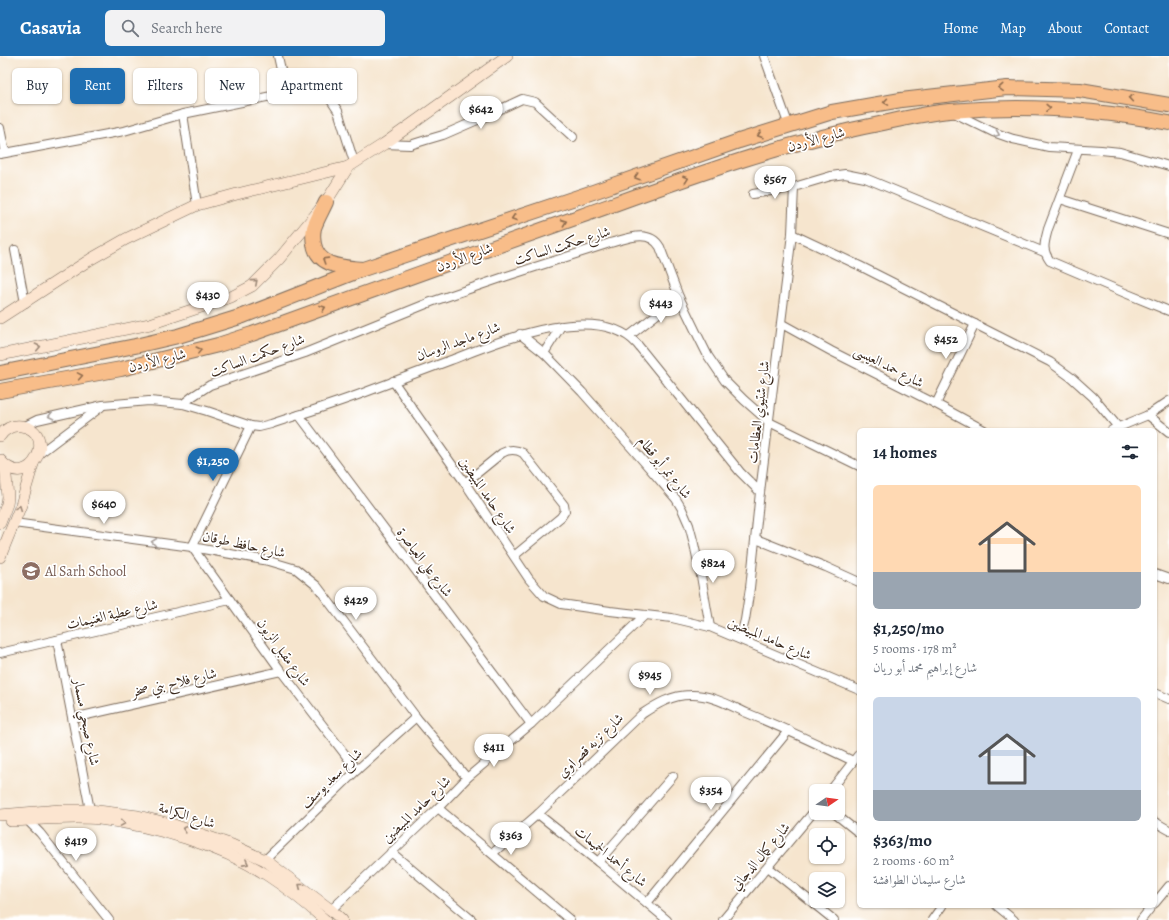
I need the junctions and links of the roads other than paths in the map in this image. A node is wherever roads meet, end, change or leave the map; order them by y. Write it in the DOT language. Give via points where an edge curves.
graph roads {
  1 [pos="278,56"];
  2 [pos="507,56"];
  3 [pos="764,56"];
  4 [pos="281,68"];
  5 [pos="267,97"];
  6 [pos="333,104"];
  7 [pos="1169,104"];
  8 [pos="949,111"];
  9 [pos="183,114"];
  10 [pos="1169,123"];
  11 [pos="789,126"];
  12 [pos="0,128"];
  13 [pos="573,137"];
  14 [pos="384,144"];
  15 [pos="1078,150"];
  16 [pos="3,154"];
  17 [pos="351,165"];
  18 [pos="1169,166"];
  19 [pos="794,187"];
  20 [pos="753,194"];
  21 [pos="1060,199"];
  22 [pos="326,202"];
  23 [pos="197,205"];
  24 [pos="792,234"];
  25 [pos="1169,234"];
  26 [pos="15,250"];
  27 [pos="1044,252"];
  28 [pos="363,269"];
  29 [pos="679,297"];
  30 [pos="25,303"];
  31 [pos="1169,311"];
  32 [pos="0,318"];
  33 [pos="782,324"];
  34 [pos="975,324"];
  35 [pos="561,326"];
  36 [pos="520,334"];
  37 [pos="629,336"];
  38 [pos="544,353"];
  39 [pos="0,355"];
  40 [pos="0,372"];
  41 [pos="393,382"];
  42 [pos="0,391"];
  43 [pos="1169,401"];
  44 [pos="183,404"];
  45 [pos="936,404"];
  46 [pos="103,405"];
  47 [pos="299,415"];
  48 [pos="1148,415"];
  49 [pos="770,422"];
  50 [pos="251,426"];
  51 [pos="23,427"];
  52 [pos="980,428"];
  53 [pos="1115,428"];
  54 [pos="1169,432"];
  55 [pos="1,433"];
  56 [pos="40,453"];
  57 [pos="3,463"];
  58 [pos="34,464"];
  59 [pos="857,465"];
  60 [pos="465,482"];
  61 [pos="760,492"];
  62 [pos="0,523"];
  63 [pos="14,523"];
  64 [pos="756,538"];
  65 [pos="192,547"];
  66 [pos="514,556"];
  67 [pos="0,557"];
  68 [pos="1157,575"];
  69 [pos="1169,579"];
  70 [pos="857,581"];
  71 [pos="230,600"];
  72 [pos="645,615"];
  73 [pos="710,627"];
  74 [pos="740,639"];
  75 [pos="57,640"];
  76 [pos="0,653"];
  77 [pos="281,671"];
  78 [pos="857,689"];
  79 [pos="1157,694"];
  80 [pos="1169,699"];
  81 [pos="416,716"];
  82 [pos="73,718"];
  83 [pos="531,724"];
  84 [pos="789,730"];
  85 [pos="857,756"];
  86 [pos="853,761"];
  87 [pos="357,770"];
  88 [pos="673,776"];
  89 [pos="467,778"];
  90 [pos="835,784"];
  91 [pos="438,808"];
  92 [pos="90,810"];
  93 [pos="538,814"];
  94 [pos="0,815"];
  95 [pos="26,816"];
  96 [pos="809,818"];
  97 [pos="843,820"];
  98 [pos="0,821"];
  99 [pos="1157,823"];
  100 [pos="1169,830"];
  101 [pos="857,831"];
  102 [pos="391,852"];
  103 [pos="493,853"];
  104 [pos="266,860"];
  105 [pos="598,862"];
  106 [pos="768,868"];
  107 [pos="1169,886"];
  108 [pos="1157,901"];
  109 [pos="647,903"];
  110 [pos="941,908"];
  111 [pos="999,908"];
  112 [pos="1151,908"];
  113 [pos="331,910"];
  114 [pos="830,919"];
  115 [pos="1143,919"];
  116 [pos="109,920"];
  117 [pos="325,920"];
  118 [pos="342,920"];
  119 [pos="472,920"];
  120 [pos="570,920"];
  121 [pos="667,920"];
  122 [pos="723,920"];
  123 [pos="932,920"];
  124 [pos="1014,920"];
  1 -- 4 [label="street"];
  2 -- 14 [label="street"];
  3 -- 11 [label="street"];
  5 -- 9 [label="street"];
  6 -- 17 [label="street" via="338,111"];
  7 -- 11 [label="highway, شارع الأردن, one-way" via="1086,91 1007,88 873,104 832,112"];
  8 -- 10 [label="highway, شارع الأردن, one-way" via="1015,108 1088,110"];
  8 -- 15 [label="street, one-way" via="1013,139"];
  42 -- 8 [label="highway, شارع الأردن, one-way" via="121,369 218,345 746,158 828,134"];
  9 -- 16 [label="street" via="124,131"];
  9 -- 23 [label="street"];
  11 -- 28 [label="highway, شارع الأردن, one-way"];
  12 -- 16 [label="street"];
  13 -- 14 [label="street" via="535,102 526,99 509,104 443,135 410,144"];
  14 -- 17 [label="street"];
  15 -- 18 [label="street" via="1120,152"];
  15 -- 21 [label="street"];
  17 -- 22 [label="street"];
  17 -- 23 [label="street"];
  19 -- 20 [label="street"];
  19 -- 24 [label="street, شارع شتيوي العظامات"];
  19 -- 27 [label="street" via="845,174 865,178"];
  21 -- 25 [label="street"];
  21 -- 27 [label="street" via="1048,229"];
  28 -- 22 [label="highway, one-way" via="334,265 317,254 313,238 314,229"];
  39 -- 22 [label="street, one-way" via="150,324 231,297 252,286 279,259"];
  23 -- 30 [label="street" via="105,251"];
  24 -- 33 [label="street, شارع شتيوي العظامات"];
  24 -- 34 [label="street"];
  26 -- 30 [label="street"];
  27 -- 31 [label="street" via="1050,261"];
  28 -- 40 [label="highway, شارع الأردن" via="243,316 178,336"];
  29 -- 37 [label="street"];
  29 -- 44 [label="street, شارع حكمت الساكت" via="657,241 646,236 627,238 431,302 305,353 210,385"];
  29 -- 49 [label="street, شارع حكمت الساكت" via="708,356 725,381"];
  30 -- 32 [label="street"];
  33 -- 45 [label="street, شارع حمد العيسى"];
  33 -- 49 [label="street, شارع شتيوي العظامات"];
  34 -- 45 [label="street"];
  34 -- 53 [label="street" via="1038,356 1072,378 1093,397"];
  35 -- 36 [label="street, شارع ماجد الروسان"];
  35 -- 37 [label="street, شارع ماجد الروسان" via="606,327"];
  35 -- 38 [label="street"];
  36 -- 38 [label="street, شارع نمر أبو قطام"];
  36 -- 41 [label="street, شارع ماجد الروسان"];
  37 -- 61 [label="street, شارع ماجد الروسان" via="648,356 740,472"];
  38 -- 73 [label="street, شارع نمر أبو قطام" via="582,392 676,499 689,525"];
  41 -- 47 [label="street, شارع ماجد الروسان"];
  41 -- 60 [label="street, شارع حامد المبيضين"];
  43 -- 48 [label="street"];
  44 -- 46 [label="street, شارع ماجد الروسان" via="149,401"];
  44 -- 50 [label="street, شارع ماجد الروسان"];
  45 -- 52 [label="street, شارع حمد العيسى"];
  46 -- 51 [label="street, شارع ماجد الروسان, one-way" via="37,420"];
  46 -- 56 [label="street"];
  47 -- 50 [label="street, شارع ماجد الروسان" via="259,427"];
  47 -- 83 [label="street, شارع علي العياصرة"];
  48 -- 53 [label="street"];
  48 -- 54 [label="street"];
  49 -- 59 [label="street, شارع حكمت الساكت"];
  49 -- 61 [label="street, شارع شتيوي العظامات"];
  50 -- 65 [label="street"];
  51 -- 55 [label="street" via="16,426"];
  51 -- 56 [label="street" via="35,434"];
  56 -- 58 [label="street"];
  57 -- 58 [label="street" via="12,469 20,470"];
  57 -- 62 [label="street" via="8,497"];
  63 -- 58 [label="street, one-way"];
  60 -- 66 [label="street, شارع حامد المبيضين"];
  60 -- 66 [label="street" via="502,453 516,450 523,453 564,505 563,516"];
  61 -- 64 [label="street, شارع شتيوي العظامات"];
  65 -- 63 [label="street, شارع حافظ طوقان, one-way"];
  63 -- 67 [label="street"];
  64 -- 70 [label="street"];
  64 -- 74 [label="street, شارع شتيوي العظامات" via="748,608"];
  65 -- 71 [label="street, شارع مقبل الزبون"];
  65 -- 81 [label="street, شارع حافظ طوقان" via="269,560 296,569 307,577 317,586"];
  66 -- 72 [label="street, شارع حامد المبيضين" via="538,590 552,600 576,606"];
  68 -- 69 [label="street"];
  71 -- 75 [label="street, شارع عطية الغنيمات"];
  71 -- 77 [label="street, شارع مقبل الزبون"];
  72 -- 73 [label="street, شارع حامد المبيضين"];
  72 -- 83 [label="street, شارع حامد المبيضين"];
  73 -- 74 [label="street, شارع حامد المبيضين"];
  74 -- 78 [label="street, شارع حامد المبيضين"];
  75 -- 76 [label="street, شارع عطية الغنيمات"];
  75 -- 82 [label="street, شارع صبحي مسمار"];
  77 -- 82 [label="street, شارع فلاح بني صخر"];
  77 -- 87 [label="street, شارع مقبل الزبون"];
  79 -- 80 [label="street"];
  81 -- 87 [label="street, شارع سعد يوسف"];
  81 -- 89 [label="street, شارع حافظ طوقان"];
  82 -- 92 [label="street, شارع صبحي مسمار"];
  83 -- 89 [label="street, شارع حامد المبيضين"];
  84 -- 86 [label="street, شارع نزيه قصراوي"];
  84 -- 93 [label="street, شارع نزيه قصراوي" via="715,699 689,694 675,697 658,703 642,714"];
  84 -- 109 [label="street"];
  85 -- 86 [label="street"];
  86 -- 90 [label="street"];
  87 -- 104 [label="street, شارع سعد يوسف"];
  88 -- 105 [label="street"];
  89 -- 91 [label="street, شارع حامد المبيضين"];
  91 -- 102 [label="street, شارع حامد المبيضين"];
  91 -- 103 [label="street"];
  92 -- 95 [label="street, شارع الكرامة"];
  104 -- 92 [label="street, شارع الكرامة, one-way" via="171,824 138,816"];
  93 -- 103 [label="street, شارع نزيه قصراوي"];
  93 -- 105 [label="street, شارع أحمد الحميمات"];
  94 -- 95 [label="street, شارع الكرامة"];
  95 -- 98 [label="street, شارع الكرامة"];
  95 -- 116 [label="street"];
  95 -- 117 [label="street, شارع الكرامة, one-way" via="98,819 136,825 199,843 233,857 268,876"];
  96 -- 106 [label="street, شارع كمال الدجاني"];
  97 -- 101 [label="street"];
  99 -- 100 [label="street"];
  102 -- 113 [label="street, شارع حامد المبيضين"];
  102 -- 119 [label="street"];
  103 -- 120 [label="street"];
  113 -- 104 [label="street, شارع الكرامة, one-way"];
  105 -- 109 [label="street, شارع أحمد الحميمات"];
  106 -- 114 [label="street"];
  106 -- 122 [label="street, شارع كمال الدجاني"];
  107 -- 108 [label="street"];
  109 -- 121 [label="street, شارع أحمد الحميمات"];
  110 -- 123 [label="street"];
  111 -- 124 [label="street"];
  112 -- 115 [label="street"];
  113 -- 118 [label="street, شارع الكرامة"];
}
